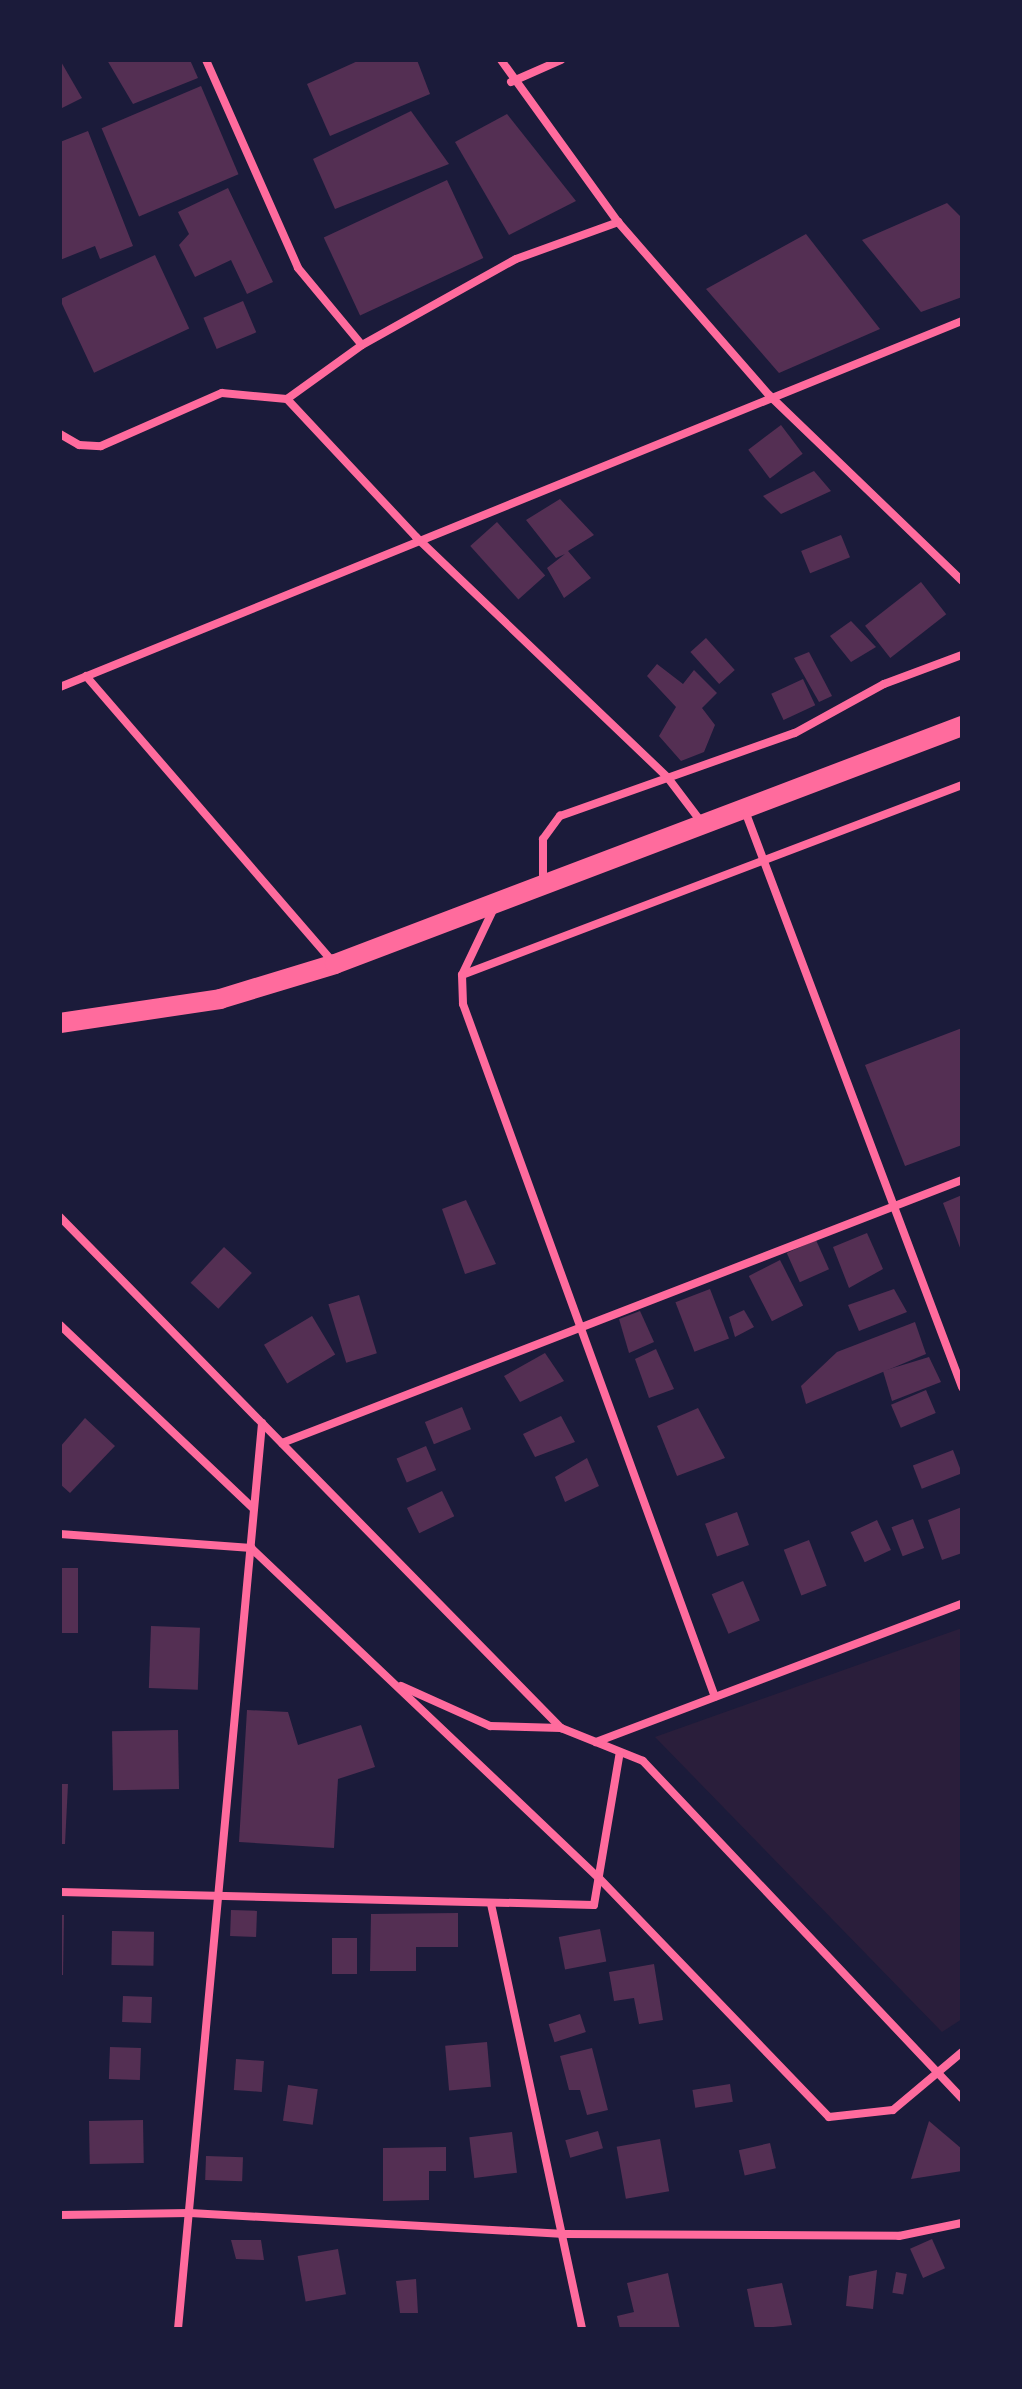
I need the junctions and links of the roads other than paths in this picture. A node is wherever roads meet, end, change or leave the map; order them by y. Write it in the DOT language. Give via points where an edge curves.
graph roads {
  1 [pos="206,60"];
  2 [pos="501,60"];
  3 [pos="561,60"];
  4 [pos="511,82"];
  5 [pos="618,222"];
  6 [pos="962,321"];
  7 [pos="362,345"];
  8 [pos="769,395"];
  9 [pos="287,399"];
  10 [pos="60,434"];
  11 [pos="416,537"];
  12 [pos="962,581"];
  13 [pos="962,655"];
  14 [pos="86,676"];
  15 [pos="60,687"];
  16 [pos="962,726"];
  17 [pos="668,778"];
  18 [pos="962,785"];
  19 [pos="745,811"];
  20 [pos="705,827"];
  21 [pos="763,860"];
  22 [pos="543,887"];
  23 [pos="494,907"];
  24 [pos="335,964"];
  25 [pos="462,975"];
  26 [pos="60,1023"];
  27 [pos="962,1180"];
  28 [pos="894,1206"];
  29 [pos="60,1217"];
  30 [pos="60,1325"];
  31 [pos="583,1327"];
  32 [pos="962,1387"];
  33 [pos="262,1423"];
  34 [pos="282,1443"];
  35 [pos="254,1509"];
  36 [pos="60,1534"];
  37 [pos="251,1548"];
  38 [pos="962,1604"];
  39 [pos="393,1682"];
  40 [pos="715,1697"];
  41 [pos="561,1728"];
  42 [pos="596,1742"];
  43 [pos="620,1752"];
  44 [pos="598,1877"];
  45 [pos="60,1892"];
  46 [pos="219,1901"];
  47 [pos="491,1904"];
  48 [pos="962,2052"];
  49 [pos="940,2068"];
  50 [pos="962,2098"];
  51 [pos="190,2213"];
  52 [pos="60,2215"];
  53 [pos="962,2223"];
  54 [pos="564,2234"];
  55 [pos="178,2329"];
  56 [pos="582,2329"];
  1 -- 7 [label="street" via="298,268"];
  2 -- 4 [label="street"];
  3 -- 4 [label="street"];
  4 -- 5 [label="street"];
  5 -- 7 [label="street" via="516,259"];
  5 -- 8 [label="street"];
  6 -- 8 [label="street"];
  7 -- 9 [label="street"];
  8 -- 11 [label="street"];
  8 -- 12 [label="street"];
  9 -- 10 [label="street" via="222,393 101,446 79,445"];
  9 -- 11 [label="street"];
  11 -- 14 [label="street"];
  11 -- 17 [label="street"];
  13 -- 17 [label="street" via="884,684 795,733"];
  14 -- 15 [label="street"];
  14 -- 24 [label="street"];
  16 -- 19 [label="highway"];
  17 -- 20 [label="street"];
  17 -- 22 [label="street" via="551,824 543,839"];
  18 -- 21 [label="street"];
  19 -- 20 [label="highway"];
  19 -- 21 [label="street"];
  20 -- 22 [label="highway"];
  21 -- 25 [label="street"];
  21 -- 28 [label="street"];
  22 -- 23 [label="highway"];
  23 -- 24 [label="highway"];
  23 -- 25 [label="street"];
  24 -- 26 [label="highway" via="220,999"];
  25 -- 31 [label="street" via="463,1004"];
  27 -- 28 [label="street"];
  28 -- 31 [label="street"];
  28 -- 32 [label="street"];
  29 -- 33 [label="street"];
  30 -- 35 [label="street"];
  31 -- 34 [label="street"];
  31 -- 40 [label="street"];
  33 -- 34 [label="street"];
  33 -- 35 [label="street"];
  34 -- 41 [label="street"];
  35 -- 37 [label="street"];
  36 -- 37 [label="street"];
  37 -- 39 [label="street"];
  37 -- 46 [label="street"];
  38 -- 40 [label="street"];
  39 -- 41 [label="street" via="490,1726"];
  39 -- 44 [label="street"];
  40 -- 42 [label="street"];
  41 -- 42 [label="street"];
  42 -- 43 [label="street"];
  43 -- 44 [label="street"];
  43 -- 49 [label="street" via="643,1761"];
  44 -- 47 [label="street" via="594,1905"];
  44 -- 49 [label="street" via="829,2117 893,2110"];
  45 -- 46 [label="street"];
  46 -- 47 [label="street"];
  46 -- 51 [label="street"];
  47 -- 54 [label="street"];
  48 -- 49 [label="street"];
  49 -- 50 [label="street"];
  51 -- 52 [label="street"];
  51 -- 54 [label="street"];
  51 -- 55 [label="street"];
  53 -- 54 [label="street" via="899,2236"];
  54 -- 56 [label="street"];
}
